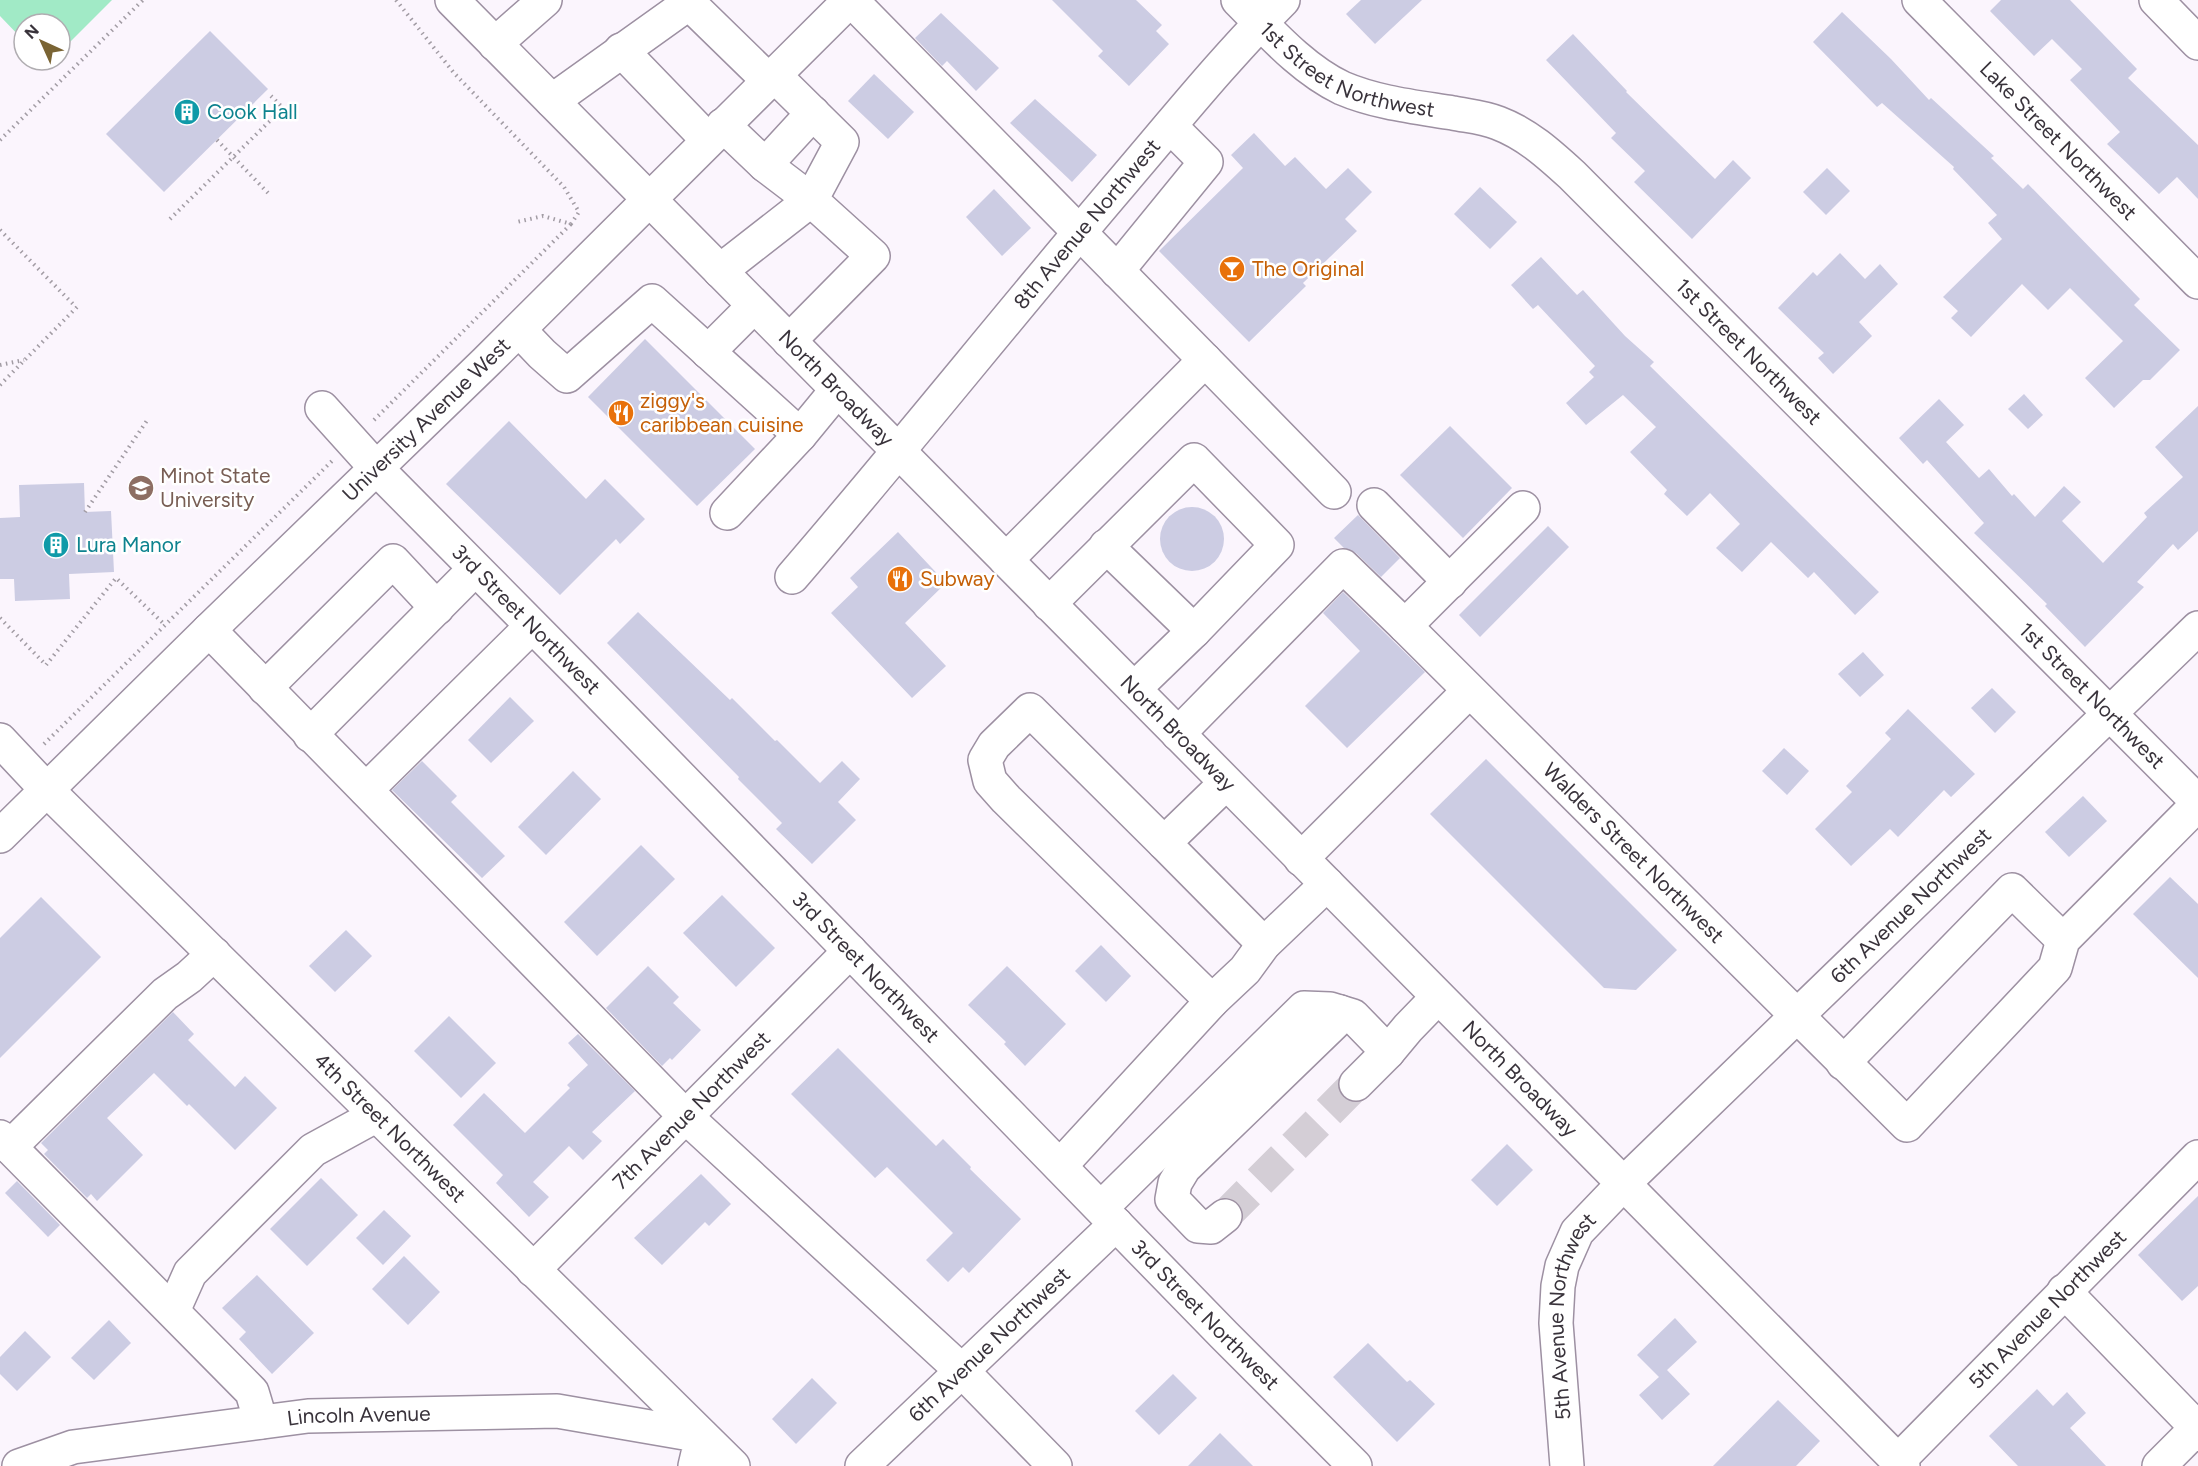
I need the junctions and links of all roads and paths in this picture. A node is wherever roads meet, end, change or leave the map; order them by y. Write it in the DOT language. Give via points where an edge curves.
graph roads {
  1 [pos="143,0"];
  2 [pos="396,0"];
  3 [pos="452,0"];
  4 [pos="544,0"];
  5 [pos="850,0"];
  6 [pos="1919,0"];
  7 [pos="2156,0"];
  8 [pos="1261,8"];
  9 [pos="2198,43"];
  10 [pos="495,44"];
  11 [pos="621,50"];
  12 [pos="772,79"];
  13 [pos="271,96"];
  14 [pos="552,101"];
  15 [pos="813,113"];
  16 [pos="1170,126"];
  17 [pos="716,133"];
  18 [pos="0,140"];
  19 [pos="217,140"];
  20 [pos="233,157"];
  21 [pos="765,165"];
  22 [pos="269,194"];
  23 [pos="650,200"];
  24 [pos="811,200"];
  25 [pos="170,219"];
  26 [pos="517,222"];
  27 [pos="571,224"];
  28 [pos="0,230"];
  29 [pos="1079,233"];
  30 [pos="720,271"];
  31 [pos="1118,271"];
  32 [pos="2198,282"];
  33 [pos="754,306"];
  34 [pos="519,330"];
  35 [pos="789,341"];
  36 [pos="708,352"];
  37 [pos="25,360"];
  38 [pos="1205,360"];
  39 [pos="0,365"];
  40 [pos="0,385"];
  41 [pos="837,390"];
  42 [pos="322,408"];
  43 [pos="148,419"];
  44 [pos="800,435"];
  45 [pos="351,442"];
  46 [pos="899,452"];
  47 [pos="377,469"];
  48 [pos="1334,492"];
  49 [pos="1374,505"];
  50 [pos="1523,508"];
  51 [pos="85,512"];
  52 [pos="727,513"];
  53 [pos="1106,546"];
  54 [pos="1006,560"];
  55 [pos="475,569"];
  56 [pos="792,576"];
  57 [pos="1450,582"];
  58 [pos="1049,604"];
  59 [pos="437,608"];
  60 [pos="0,618"];
  61 [pos="165,625"];
  62 [pos="1405,626"];
  63 [pos="531,627"];
  64 [pos="2198,628"];
  65 [pos="209,630"];
  66 [pos="1194,631"];
  67 [pos="265,688"];
  68 [pos="1134,689"];
  69 [pos="1469,691"];
  70 [pos="2110,714"];
  71 [pos="1178,734"];
  72 [pos="310,735"];
  73 [pos="0,740"];
  74 [pos="23,765"];
  75 [pos="1226,783"];
  76 [pos="47,790"];
  77 [pos="366,790"];
  78 [pos="2198,803"];
  79 [pos="0,836"];
  80 [pos="1164,843"];
  81 [pos="1301,859"];
  82 [pos="1326,884"];
  83 [pos="2063,940"];
  84 [pos="1264,944"];
  85 [pos="850,951"];
  86 [pos="214,954"];
  87 [pos="1438,998"];
  88 [pos="1212,1001"];
  89 [pos="1340,1012"];
  90 [pos="1797,1017"];
  91 [pos="1388,1052"];
  92 [pos="1843,1063"];
  93 [pos="1356,1084"];
  94 [pos="377,1116"];
  95 [pos="685,1116"];
  96 [pos="5,1142"];
  97 [pos="2198,1156"];
  98 [pos="1060,1166"];
  99 [pos="1623,1184"];
  100 [pos="1109,1216"];
  101 [pos="1225,1216"];
  102 [pos="533,1270"];
  103 [pos="2064,1291"];
  104 [pos="173,1311"];
  105 [pos="962,1371"];
  106 [pos="261,1422"];
  107 [pos="2198,1429"];
  108 [pos="699,1451"];
  109 [pos="75,1457"];
  110 [pos="1900,1463"];
  111 [pos="19,1466"];
  112 [pos="733,1466"];
  113 [pos="862,1466"];
  114 [pos="1055,1466"];
  115 [pos="1355,1466"];
  116 [pos="1567,1466"];
  117 [pos="2158,1466"];
  1 -- 18 [label="path"];
  2 -- 27 [label="path" via="454,73 564,187 579,212"];
  3 -- 10 [label="street, North Broadway"];
  4 -- 10 [label="street"];
  5 -- 12 [label="street, University Avenue West"];
  5 -- 29 [label="street"];
  6 -- 32 [label="street, Lake Street Northwest"];
  7 -- 9 [label="street"];
  8 -- 16 [label="street, 8th Avenue Northwest"];
  8 -- 70 [label="street, 1st Street Northwest" via="1301,61 1342,88 1378,100 1486,119 1537,143"];
  10 -- 14 [label="street, North Broadway"];
  11 -- 12 [label="street" via="689,3"];
  11 -- 14 [label="street"];
  11 -- 17 [label="street"];
  12 -- 15 [label="street"];
  12 -- 17 [label="street, University Avenue West"];
  13 -- 20 [label="path" via="283,108"];
  14 -- 23 [label="street, North Broadway"];
  15 -- 21 [label="street"];
  15 -- 24 [label="street" via="842,142"];
  16 -- 29 [label="street, 8th Avenue Northwest"];
  16 -- 31 [label="street" via="1206,162"];
  17 -- 21 [label="street"];
  17 -- 23 [label="street, University Avenue West"];
  19 -- 20 [label="path"];
  20 -- 22 [label="path"];
  20 -- 25 [label="path"];
  21 -- 24 [label="street"];
  23 -- 30 [label="street, North Broadway"];
  23 -- 34 [label="street, University Avenue West"];
  24 -- 30 [label="street"];
  24 -- 35 [label="street" via="873,256"];
  26 -- 27 [label="path" via="543,216"];
  27 -- 45 [label="path"];
  28 -- 37 [label="path" via="78,306"];
  29 -- 31 [label="street"];
  29 -- 46 [label="street, 8th Avenue Northwest"];
  30 -- 33 [label="street, North Broadway"];
  31 -- 38 [label="street"];
  33 -- 35 [label="street, North Broadway"];
  33 -- 36 [label="street"];
  34 -- 36 [label="street" via="567,375 652,301"];
  34 -- 47 [label="street, University Avenue West"];
  35 -- 41 [label="street, North Broadway"];
  36 -- 44 [label="street"];
  37 -- 39 [label="path"];
  37 -- 40 [label="path"];
  38 -- 48 [label="street"];
  38 -- 54 [label="street"];
  41 -- 44 [label="street"];
  41 -- 46 [label="street, North Broadway"];
  42 -- 45 [label="street, 3rd Street Northwest"];
  43 -- 51 [label="path"];
  44 -- 52 [label="street"];
  45 -- 47 [label="street, 3rd Street Northwest"];
  45 -- 61 [label="path"];
  46 -- 54 [label="street, North Broadway"];
  46 -- 56 [label="street, 8th Avenue Northwest"];
  47 -- 55 [label="street, 3rd Street Northwest"];
  47 -- 65 [label="street, University Avenue West"];
  49 -- 57 [label="street"];
  50 -- 57 [label="street"];
  53 -- 58 [label="street"];
  53 -- 66 [label="street"];
  53 -- 66 [label="street" via="1194,460 1277,545"];
  54 -- 58 [label="street, North Broadway"];
  55 -- 59 [label="street"];
  55 -- 63 [label="street, 3rd Street Northwest"];
  57 -- 62 [label="street"];
  58 -- 68 [label="street, North Broadway"];
  59 -- 67 [label="street" via="393,561"];
  59 -- 72 [label="street"];
  60 -- 61 [label="path" via="46,664 116,578"];
  61 -- 74 [label="path"];
  62 -- 69 [label="street, Walders Street Northwest"];
  62 -- 71 [label="street, Walders Street Northwest" via="1343,566"];
  63 -- 77 [label="street"];
  63 -- 85 [label="street, 3rd Street Northwest"];
  64 -- 70 [label="street, 6th Avenue Northwest"];
  65 -- 67 [label="street"];
  65 -- 76 [label="street, University Avenue West"];
  66 -- 68 [label="street"];
  67 -- 72 [label="street"];
  68 -- 71 [label="street, North Broadway"];
  69 -- 81 [label="street"];
  69 -- 90 [label="street, Walders Street Northwest"];
  70 -- 78 [label="street, 1st Street Northwest"];
  70 -- 90 [label="street, 6th Avenue Northwest"];
  71 -- 75 [label="street, North Broadway"];
  72 -- 77 [label="street"];
  73 -- 74 [label="street, 4th Street Northwest"];
  74 -- 76 [label="street, 4th Street Northwest"];
  75 -- 80 [label="street"];
  75 -- 81 [label="street, North Broadway"];
  76 -- 79 [label="street, University Avenue West"];
  76 -- 86 [label="street, 4th Street Northwest"];
  77 -- 95 [label="street"];
  78 -- 83 [label="street"];
  80 -- 84 [label="street"];
  80 -- 88 [label="street" via="1030,710 994,745 985,760 990,781"];
  81 -- 82 [label="street, North Broadway"];
  82 -- 84 [label="street"];
  82 -- 87 [label="street, North Broadway"];
  83 -- 92 [label="street" via="2012,890"];
  83 -- 92 [label="street, Walders Street Northwest" via="2055,968 1907,1125"];
  84 -- 88 [label="street" via="1245,970"];
  85 -- 95 [label="street, 7th Avenue Northwest"];
  85 -- 98 [label="street, 3rd Street Northwest"];
  86 -- 94 [label="street, 4th Street Northwest"];
  86 -- 96 [label="street" via="165,994"];
  87 -- 91 [label="street"];
  87 -- 99 [label="street, North Broadway"];
  88 -- 98 [label="street"];
  89 -- 91 [label="street" via="1353,1016"];
  89 -- 100 [label="street, 6th Avenue Northwest" via="1304,1008"];
  89 -- 101 [label="street" via="1334,1023 1184,1168 1175,1183 1172,1199 1198,1226 1212,1227"];
  90 -- 92 [label="street, Walders Street Northwest"];
  90 -- 99 [label="street, 6th Avenue Northwest"];
  91 -- 93 [label="street"];
  94 -- 102 [label="street, 4th Street Northwest"];
  94 -- 104 [label="street" via="313,1150 190,1273"];
  95 -- 102 [label="street, 7th Avenue Northwest"];
  95 -- 105 [label="street"];
  96 -- 104 [label="street"];
  97 -- 103 [label="street, 5th Avenue Northwest"];
  98 -- 100 [label="street, 3rd Street Northwest"];
  99 -- 110 [label="street, North Broadway"];
  99 -- 116 [label="street, 5th Avenue Northwest" via="1577,1232 1558,1286 1556,1323"];
  100 -- 105 [label="street, 6th Avenue Northwest"];
  100 -- 115 [label="street, 3rd Street Northwest"];
  102 -- 108 [label="street, 4th Street Northwest"];
  103 -- 107 [label="street"];
  103 -- 110 [label="street, 5th Avenue Northwest"];
  104 -- 106 [label="street" via="252,1392"];
  105 -- 113 [label="street, 6th Avenue Northwest"];
  105 -- 114 [label="street"];
  106 -- 108 [label="street, Lincoln Avenue" via="308,1416 557,1411"];
  106 -- 109 [label="street, Lincoln Avenue"];
  107 -- 117 [label="street"];
  108 -- 112 [label="street, 4th Street Northwest"];
  109 -- 111 [label="street, Lincoln Avenue"];
}
